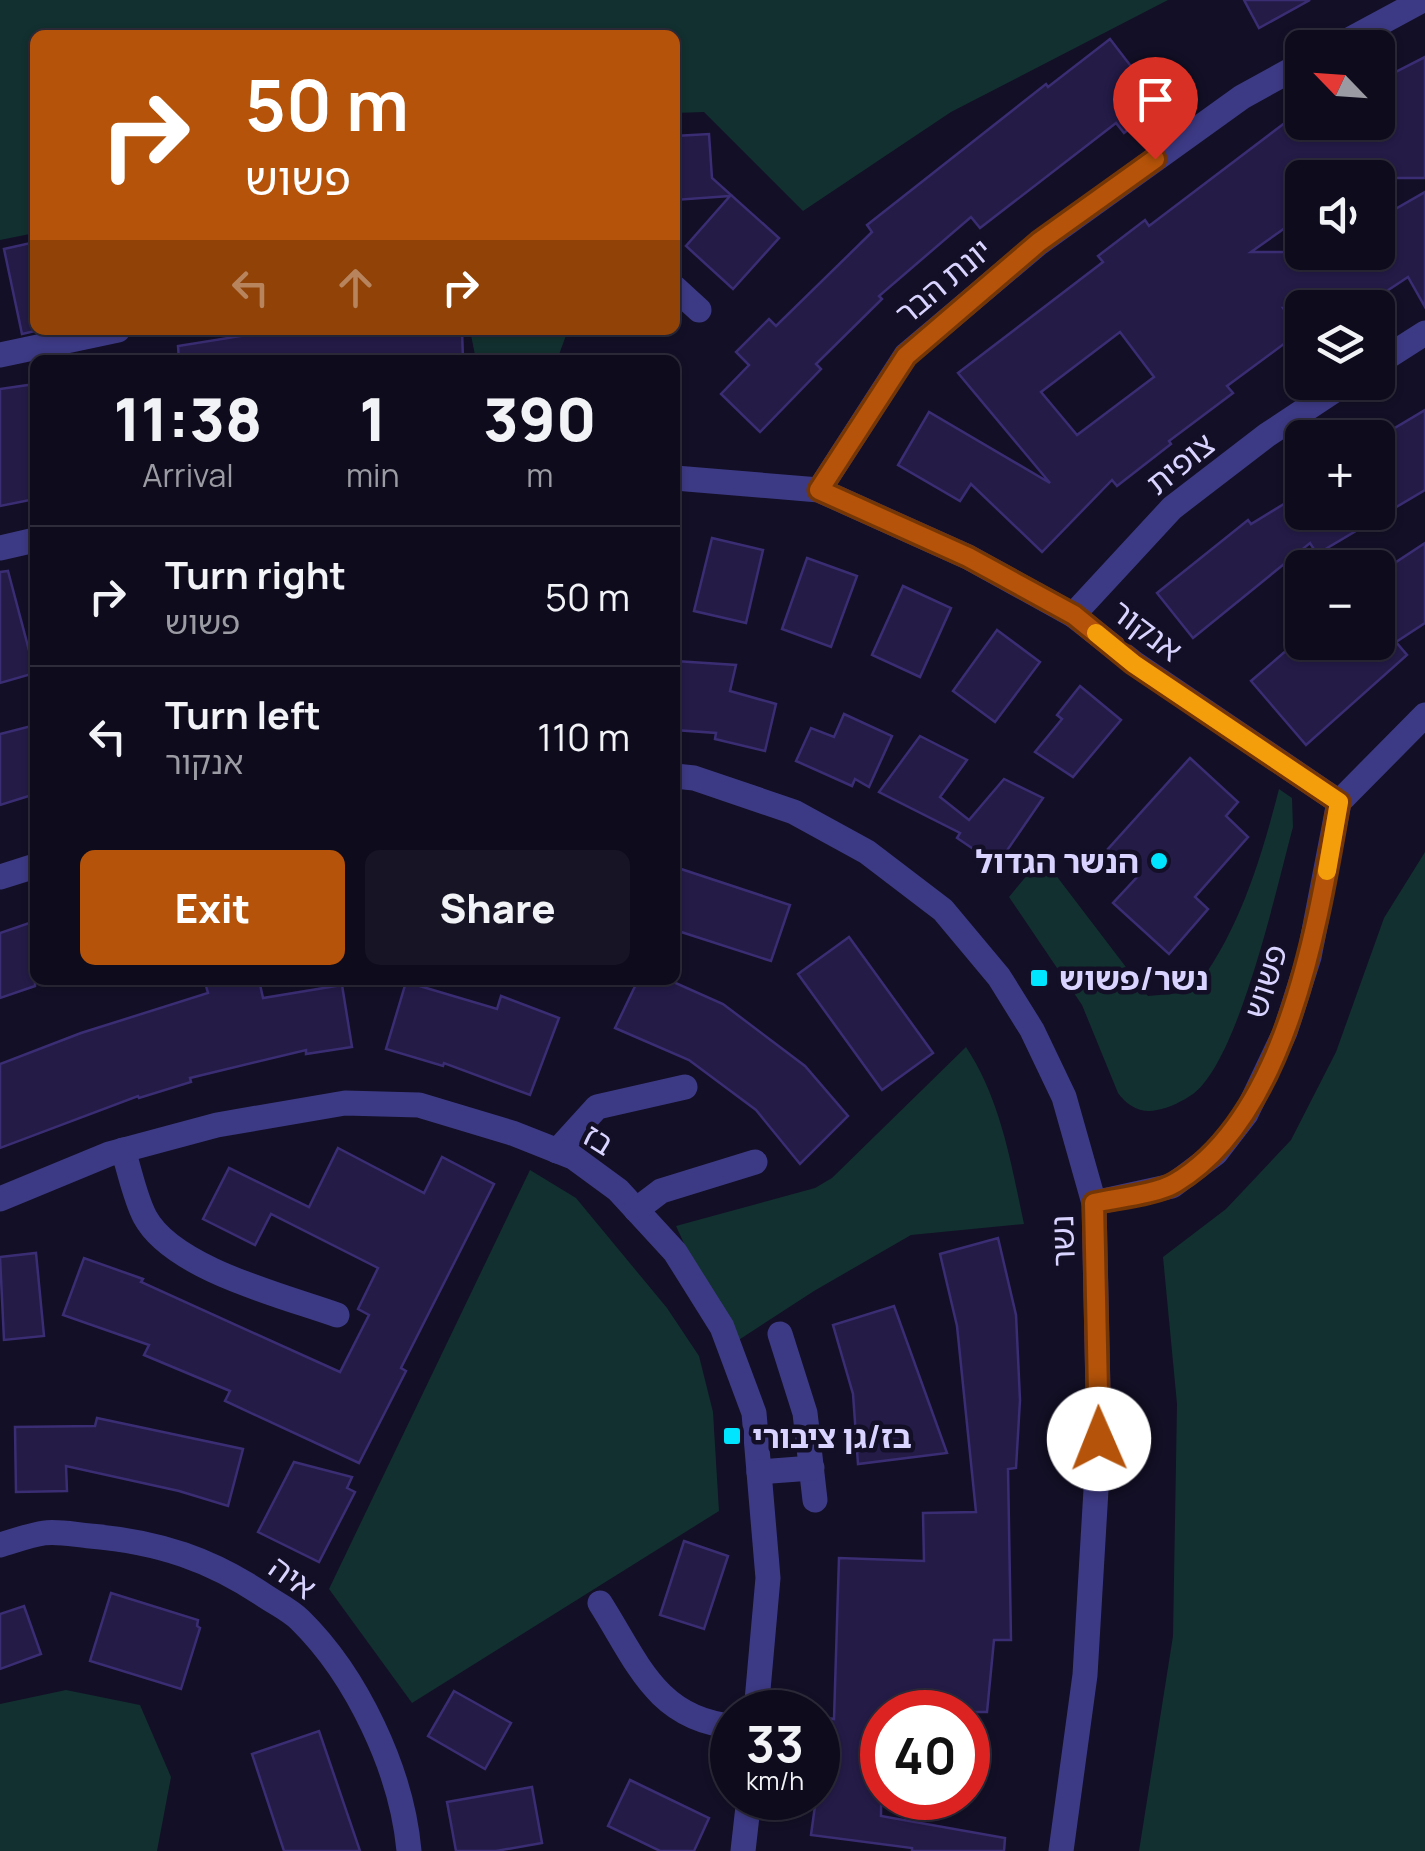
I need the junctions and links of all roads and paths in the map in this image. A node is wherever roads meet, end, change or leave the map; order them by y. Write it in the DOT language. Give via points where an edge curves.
graph roads {
  1 [pos="1423,0"];
  2 [pos="1367,30"];
  3 [pos="1285,73"];
  4 [pos="680,293"];
  5 [pos="699,310"];
  6 [pos="1425,333"];
  7 [pos="95,335"];
  8 [pos="1395,352"];
  9 [pos="0,356"];
  10 [pos="1319,400"];
  11 [pos="680,478"];
  12 [pos="819,490"];
  13 [pos="30,541"];
  14 [pos="0,548"];
  15 [pos="1074,615"];
  16 [pos="1425,715"];
  17 [pos="680,777"];
  18 [pos="1339,802"];
  19 [pos="30,868"];
  20 [pos="0,877"];
  21 [pos="685,1086"];
  22 [pos="123,1150"];
  23 [pos="557,1151"];
  24 [pos="755,1162"];
  25 [pos="0,1199"];
  26 [pos="1094,1203"];
  27 [pos="636,1210"];
  28 [pos="338,1316"];
  29 [pos="780,1334"];
  30 [pos="812,1468"];
  31 [pos="760,1472"];
  32 [pos="815,1500"];
  33 [pos="0,1545"];
  34 [pos="600,1603"];
  35 [pos="758,1690"];
  36 [pos="710,1724"];
  37 [pos="747,1820"];
  38 [pos="409,1851"];
  39 [pos="743,1851"];
  40 [pos="1061,1851"];
  1 -- 2 [label="street"];
  3 -- 12 [label="street, יונת הבר" via="1039,242 906,356"];
  4 -- 5 [label="street"];
  6 -- 8 [label="street"];
  7 -- 9 [label="street"];
  10 -- 15 [label="street, צופית" via="1172,508"];
  11 -- 12 [label="street, אנקור"];
  12 -- 15 [label="street, אנקור" via="968,557"];
  13 -- 14 [label="street"];
  15 -- 18 [label="street, אנקור" via="1134,664"];
  16 -- 18 [label="street"];
  17 -- 26 [label="street, נשר" via="794,812 866,852 943,910 999,977 1032,1030 1064,1097"];
  18 -- 26 [label="street, פשוש" via="1308,957 1284,1032 1246,1114 1216,1153 1172,1186"];
  19 -- 20 [label="street"];
  21 -- 23 [label="street" via="597,1107"];
  22 -- 23 [label="street, בז" via="344,1103 419,1105"];
  22 -- 25 [label="street, בז"];
  22 -- 28 [label="street" via="144,1216 159,1237 195,1263"];
  23 -- 27 [label="street, בז" via="618,1190"];
  24 -- 27 [label="street" via="661,1191"];
  26 -- 40 [label="street, נשר" via="1099,1439 1085,1675"];
  27 -- 31 [label="street, בז" via="675,1252 722,1327 754,1412"];
  29 -- 30 [label="street" via="805,1414"];
  30 -- 31 [label="street"];
  30 -- 32 [label="street"];
  31 -- 35 [label="street, בז" via="768,1578"];
  33 -- 38 [label="street, איה" via="47,1532 176,1550 238,1576 297,1617 360,1702 406,1814"];
  34 -- 36 [label="street" via="656,1691 679,1711"];
  37 -- 39 [label="street"];
}
